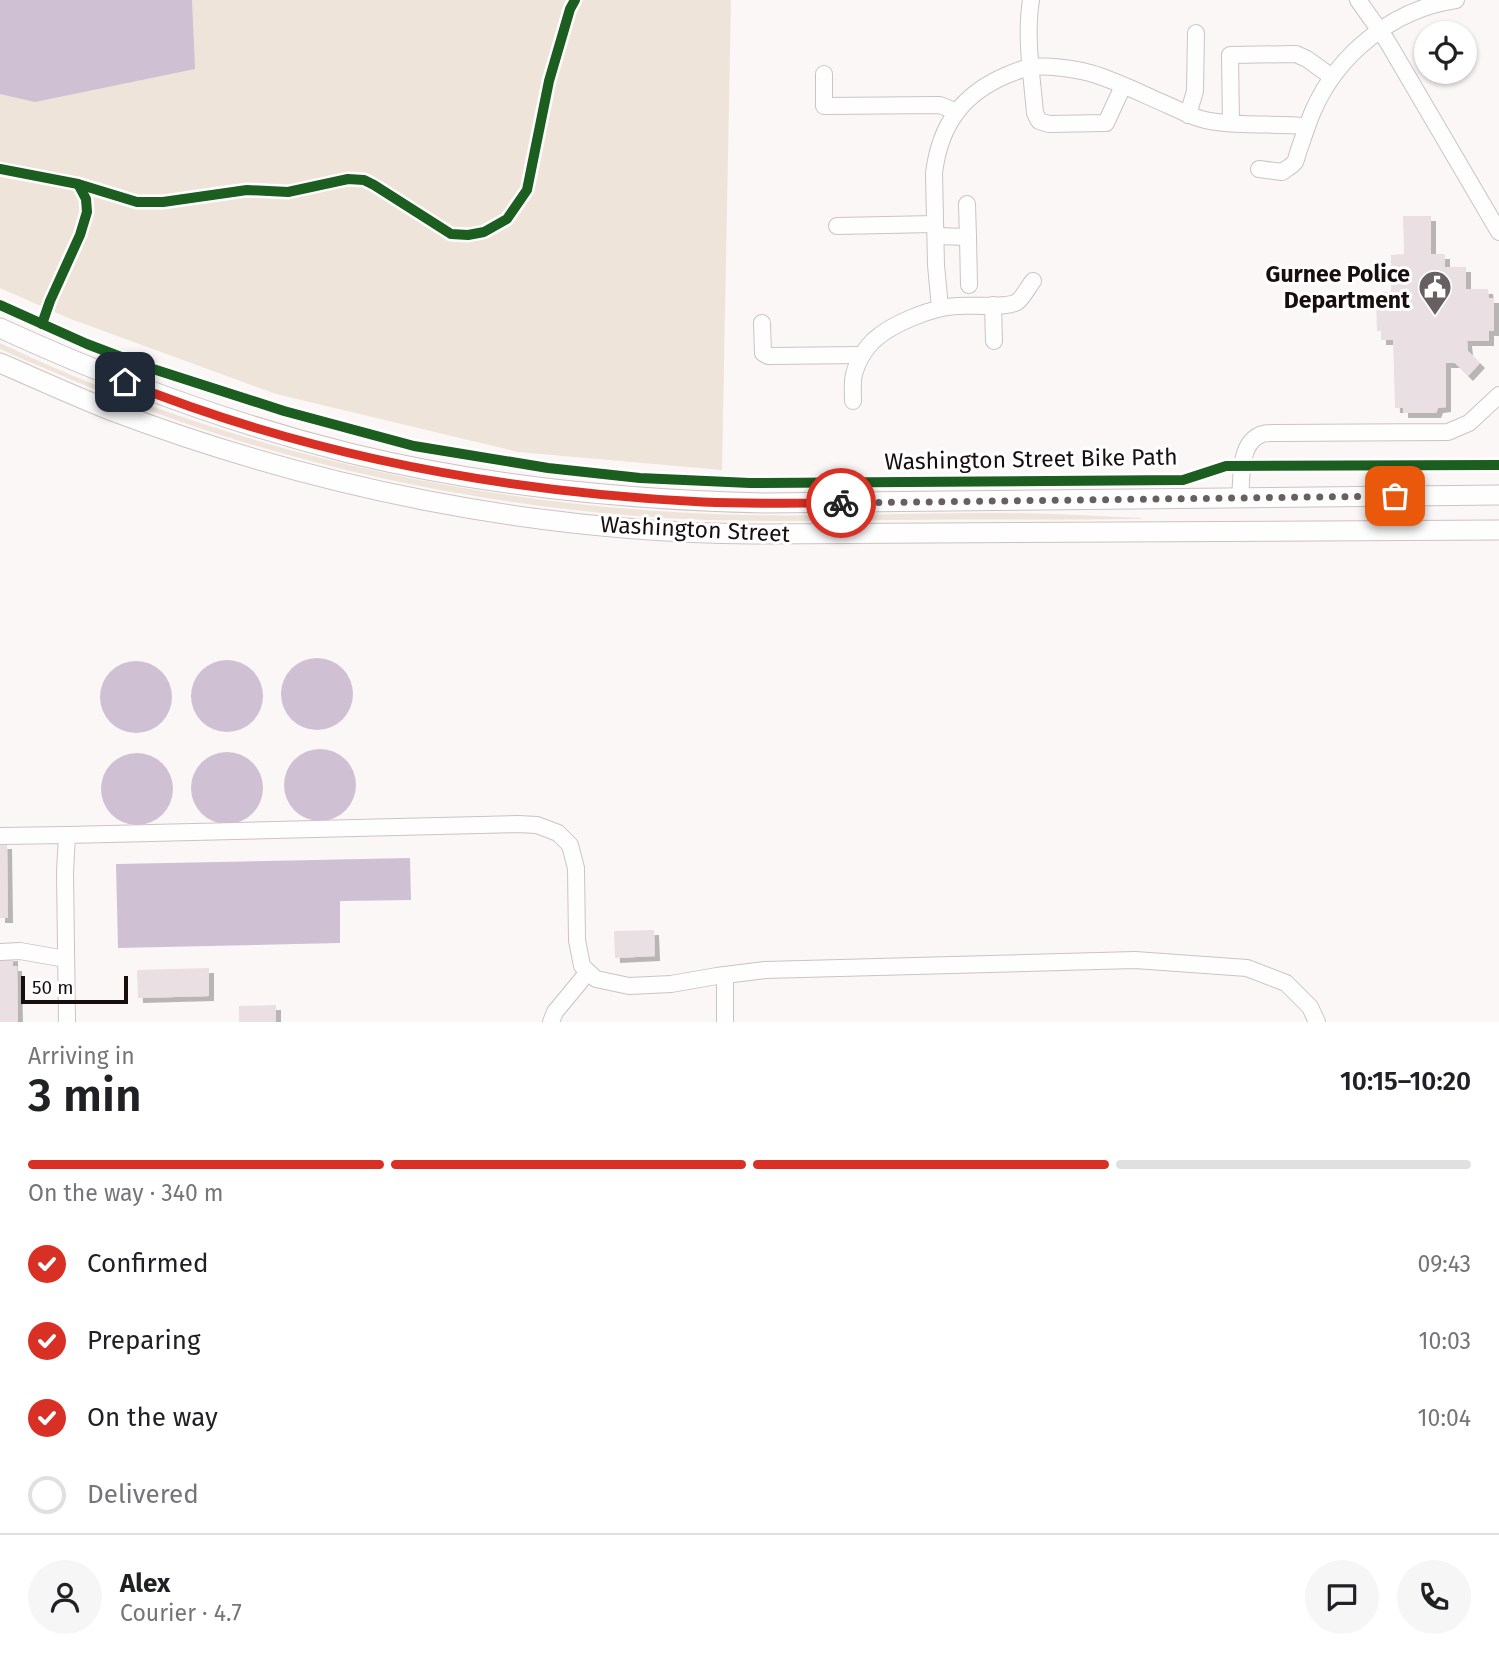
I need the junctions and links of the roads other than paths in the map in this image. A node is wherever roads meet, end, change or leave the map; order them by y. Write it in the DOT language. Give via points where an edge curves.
graph roads {
  1 [pos="1031,0"];
  2 [pos="1358,0"];
  3 [pos="1456,0"];
  4 [pos="1380,30"];
  5 [pos="1196,33"];
  6 [pos="1031,67"];
  7 [pos="824,74"];
  8 [pos="1332,77"];
  9 [pos="1124,86"];
  10 [pos="957,112"];
  11 [pos="1188,114"];
  12 [pos="1231,123"];
  13 [pos="1306,126"];
  14 [pos="1259,169"];
  15 [pos="967,204"];
  16 [pos="837,226"];
  17 [pos="935,230"];
  18 [pos="1499,232"];
  19 [pos="968,237"];
  20 [pos="1033,281"];
  21 [pos="969,285"];
  22 [pos="993,305"];
  23 [pos="940,308"];
  24 [pos="762,323"];
  25 [pos="0,328"];
  26 [pos="994,341"];
  27 [pos="862,355"];
  28 [pos="0,363"];
  29 [pos="1499,395"];
  30 [pos="853,401"];
  31 [pos="1499,495"];
  32 [pos="1240,498"];
  33 [pos="1499,530"];
  34 [pos="67,835"];
  35 [pos="0,836"];
  36 [pos="0,952"];
  37 [pos="66,959"];
  38 [pos="588,972"];
  39 [pos="725,975"];
  40 [pos="67,1022"];
  41 [pos="551,1022"];
  42 [pos="725,1022"];
  43 [pos="1317,1022"];
  1 -- 6 [label="street"];
  2 -- 4 [label="street"];
  3 -- 4 [label="street" via="1417,9"];
  4 -- 8 [label="street"];
  4 -- 18 [label="street"];
  5 -- 11 [label="street" via="1195,91"];
  6 -- 9 [label="street" via="1090,73"];
  6 -- 9 [label="street" via="1035,113 1039,121 1049,124 1106,122"];
  6 -- 10 [label="street" via="988,83"];
  7 -- 10 [label="street" via="824,106 940,105"];
  8 -- 12 [label="street" via="1297,54 1230,55"];
  8 -- 13 [label="street"];
  9 -- 11 [label="street"];
  10 -- 17 [label="street" via="945,130 936,159"];
  11 -- 12 [label="street"];
  12 -- 13 [label="street"];
  13 -- 14 [label="street" via="1295,162 1282,172"];
  15 -- 19 [label="street"];
  16 -- 17 [label="street"];
  17 -- 19 [label="street"];
  17 -- 23 [label="street"];
  19 -- 21 [label="street"];
  20 -- 22 [label="street" via="1017,302"];
  22 -- 23 [label="street"];
  22 -- 26 [label="street"];
  23 -- 27 [label="street" via="888,330"];
  24 -- 27 [label="street" via="763,353 768,356"];
  25 -- 32 [label="main road, Washington Street" via="148,391 259,428 352,453 533,486 753,503"];
  27 -- 30 [label="street" via="853,376"];
  28 -- 33 [label="main road, Washington Street" via="112,411 275,464 431,501 580,523 752,534"];
  29 -- 32 [label="street" via="1469,423 1448,432 1259,434 1244,452"];
  31 -- 32 [label="main road, Washington Street"];
  34 -- 35 [label="street"];
  34 -- 37 [label="street"];
  34 -- 38 [label="street" via="537,825 558,833 570,845 576,868 576,940 582,966"];
  36 -- 37 [label="street"];
  37 -- 40 [label="street"];
  38 -- 39 [label="street" via="596,979 628,986"];
  38 -- 41 [label="street"];
  39 -- 42 [label="street"];
  39 -- 43 [label="street" via="765,970 1182,962 1247,968 1286,983 1310,1007"];
}
